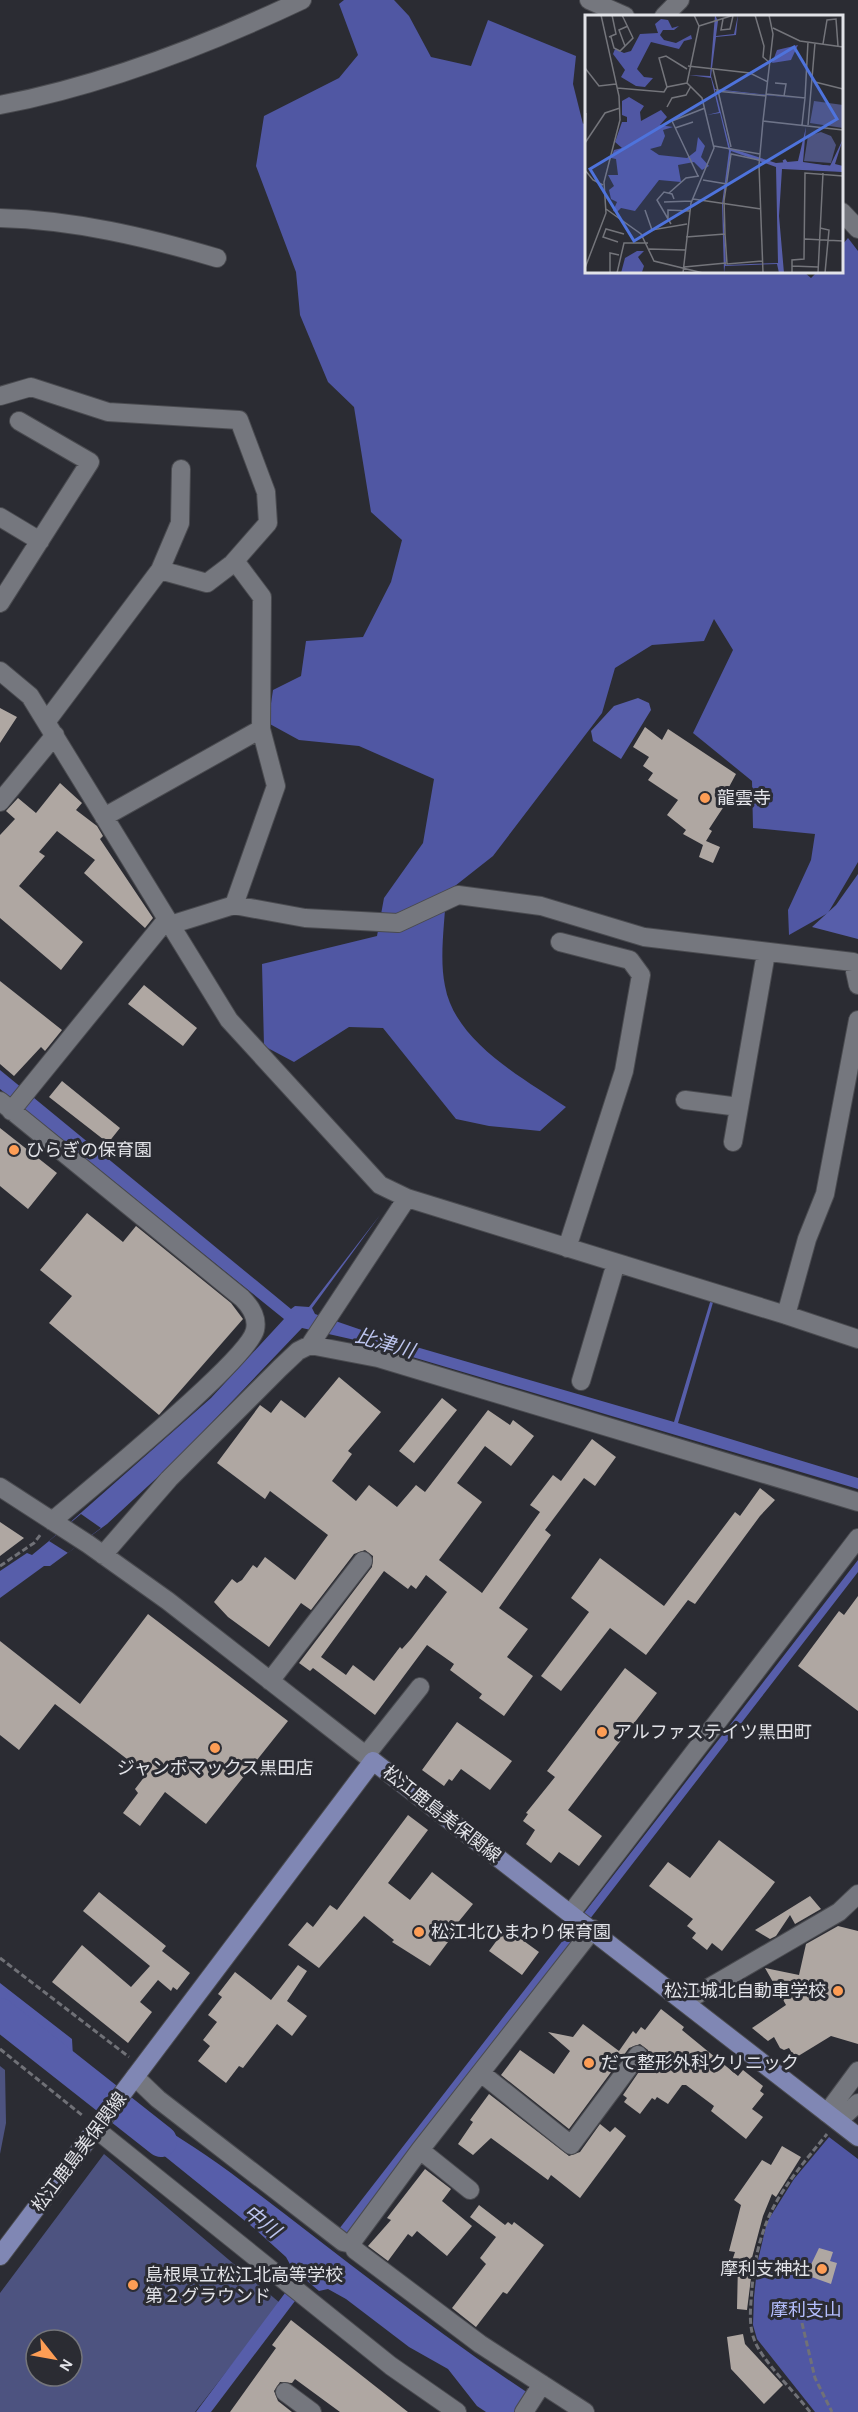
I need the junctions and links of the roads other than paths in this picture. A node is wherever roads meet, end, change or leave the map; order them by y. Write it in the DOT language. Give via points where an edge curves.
graph roads {
  1 [pos="302,0"];
  2 [pos="589,0"];
  3 [pos="680,0"];
  4 [pos="623,15"];
  5 [pos="665,15"];
  6 [pos="0,105"];
  7 [pos="843,213"];
  8 [pos="0,218"];
  9 [pos="858,229"];
  10 [pos="217,258"];
  11 [pos="0,396"];
  12 [pos="19,421"];
  13 [pos="181,469"];
  14 [pos="0,517"];
  15 [pos="39,541"];
  16 [pos="234,561"];
  17 [pos="160,570"];
  18 [pos="0,603"];
  19 [pos="0,670"];
  20 [pos="50,729"];
  21 [pos="261,729"];
  22 [pos="0,802"];
  23 [pos="104,817"];
  24 [pos="234,905"];
  25 [pos="168,922"];
  26 [pos="560,942"];
  27 [pos="766,953"];
  28 [pos="858,985"];
  29 [pos="858,1020"];
  30 [pos="685,1100"];
  31 [pos="9,1106"];
  32 [pos="739,1107"];
  33 [pos="733,1142"];
  34 [pos="407,1198"];
  35 [pos="567,1248"];
  36 [pos="616,1263"];
  37 [pos="786,1315"];
  38 [pos="312,1340"];
  39 [pos="858,1340"];
  40 [pos="580,1381"];
  41 [pos="0,1487"];
  42 [pos="858,1502"];
  43 [pos="57,1524"];
  44 [pos="858,1538"];
  45 [pos="103,1555"];
  46 [pos="363,1561"];
  47 [pos="270,1680"];
  48 [pos="420,1686"];
  49 [pos="369,1758"];
  50 [pos="858,1894"];
  51 [pos="582,1921"];
  52 [pos="686,2001"];
  53 [pos="638,2055"];
  54 [pos="858,2071"];
  55 [pos="480,2073"];
  56 [pos="136,2075"];
  57 [pos="858,2103"];
  58 [pos="832,2117"];
  59 [pos="98,2128"];
  60 [pos="858,2137"];
  61 [pos="420,2150"];
  62 [pos="470,2190"];
  63 [pos="343,2240"];
  64 [pos="0,2256"];
  65 [pos="540,2387"];
  66 [pos="285,2392"];
  67 [pos="312,2412"];
  68 [pos="457,2412"];
  69 [pos="524,2412"];
  70 [pos="585,2412"];
  1 -- 6 [label="street" via="245,27 120,73"];
  2 -- 4 [label="street"];
  3 -- 5 [label="street"];
  7 -- 9 [label="street"];
  8 -- 10 [label="street" via="39,219 148,238"];
  11 -- 16 [label="street" via="30,387 108,412 239,420 266,492 268,523"];
  12 -- 15 [label="street" via="90,462"];
  13 -- 17 [label="street" via="180,523"];
  14 -- 15 [label="street"];
  15 -- 18 [label="street"];
  16 -- 17 [label="street" via="207,583"];
  16 -- 21 [label="street" via="262,597"];
  17 -- 20 [label="street"];
  19 -- 20 [label="street" via="30,696"];
  20 -- 22 [label="street"];
  20 -- 23 [label="street"];
  21 -- 23 [label="street"];
  21 -- 24 [label="street" via="276,786"];
  23 -- 25 [label="street"];
  24 -- 25 [label="street"];
  24 -- 27 [label="street" via="305,918 398,923 458,896 541,906 644,937"];
  25 -- 31 [label="street" via="28,1091"];
  25 -- 34 [label="street" via="229,1020 380,1185"];
  26 -- 35 [label="street" via="630,960 641,975 624,1071"];
  27 -- 28 [label="street" via="853,962"];
  27 -- 32 [label="street"];
  29 -- 37 [label="street" via="825,1194 807,1239"];
  30 -- 32 [label="street"];
  31 -- 43 [label="street" via="242,1298 250,1306 255,1322 250,1342 218,1375"];
  32 -- 33 [label="street"];
  34 -- 35 [label="street"];
  34 -- 38 [label="street"];
  35 -- 36 [label="street"];
  36 -- 37 [label="street"];
  36 -- 40 [label="street"];
  37 -- 39 [label="street"];
  38 -- 42 [label="street"];
  38 -- 45 [label="street" via="169,1479"];
  41 -- 43 [label="street"];
  43 -- 45 [label="street"];
  44 -- 51 [label="street"];
  45 -- 47 [label="street"];
  46 -- 47 [label="street"];
  47 -- 49 [label="street"];
  48 -- 49 [label="street"];
  49 -- 51 [label="main road, 松江鹿島美保関線"];
  49 -- 56 [label="main road, 松江鹿島美保関線"];
  50 -- 52 [label="street" via="839,1912"];
  51 -- 52 [label="main road, 松江鹿島美保関線"];
  51 -- 55 [label="street"];
  52 -- 58 [label="main road, 松江鹿島美保関線"];
  53 -- 55 [label="street" via="571,2145"];
  54 -- 58 [label="street"];
  55 -- 61 [label="street"];
  56 -- 59 [label="main road, 松江鹿島美保関線"];
  56 -- 63 [label="street" via="158,2099"];
  57 -- 58 [label="street"];
  58 -- 60 [label="main road, 松江鹿島美保関線"];
  59 -- 64 [label="main road, 松江鹿島美保関線"];
  59 -- 68 [label="street" via="299,2294"];
  61 -- 62 [label="street"];
  61 -- 63 [label="street" via="356,2234"];
  63 -- 65 [label="street"];
  65 -- 69 [label="street"];
  65 -- 70 [label="street"];
  66 -- 67 [label="street"];
}
